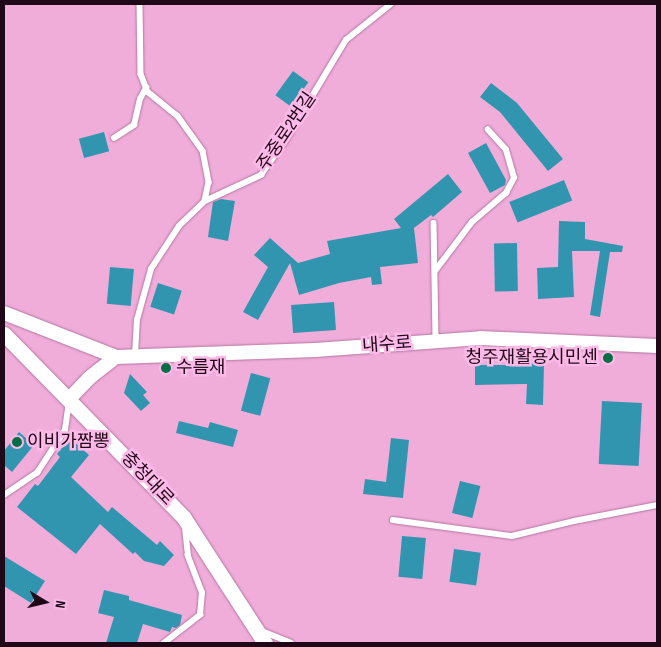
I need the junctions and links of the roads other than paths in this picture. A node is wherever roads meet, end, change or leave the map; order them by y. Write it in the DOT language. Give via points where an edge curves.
graph roads {
  1 [pos="140,4"];
  2 [pos="391,4"];
  3 [pos="146,88"];
  4 [pos="488,130"];
  5 [pos="114,138"];
  6 [pos="205,201"];
  7 [pos="434,223"];
  8 [pos="435,271"];
  9 [pos="4,313"];
  10 [pos="4,334"];
  11 [pos="436,341"];
  12 [pos="657,346"];
  13 [pos="135,356"];
  14 [pos="116,357"];
  15 [pos="69,399"];
  16 [pos="4,495"];
  17 [pos="657,505"];
  18 [pos="184,518"];
  19 [pos="393,520"];
  20 [pos="261,636"];
  21 [pos="164,643"];
  22 [pos="291,643"];
  1 -- 3 [label="lane" via="141,74"];
  2 -- 6 [label="lane, 주중로2번길" via="346,40 261,175"];
  3 -- 5 [label="lane" via="134,125"];
  3 -- 6 [label="lane" via="178,116 203,151 210,182"];
  4 -- 8 [label="lane" via="506,150 514,178 506,193 472,222"];
  6 -- 13 [label="lane, 주중로2번길" via="179,226 151,269 137,320"];
  7 -- 8 [label="lane"];
  8 -- 11 [label="lane"];
  9 -- 14 [label="street"];
  10 -- 15 [label="main road, 충청대로"];
  11 -- 12 [label="street, 내수로" via="481,338"];
  11 -- 13 [label="street, 내수로" via="316,350"];
  13 -- 14 [label="street, 내수로"];
  14 -- 15 [label="street"];
  15 -- 16 [label="lane" via="65,430 37,473"];
  15 -- 18 [label="main road, 충청대로"];
  17 -- 19 [label="lane" via="512,536"];
  18 -- 20 [label="main road, 충청대로"];
  18 -- 21 [label="lane" via="188,556 202,592 200,615"];
  20 -- 22 [label="lane"];
}
